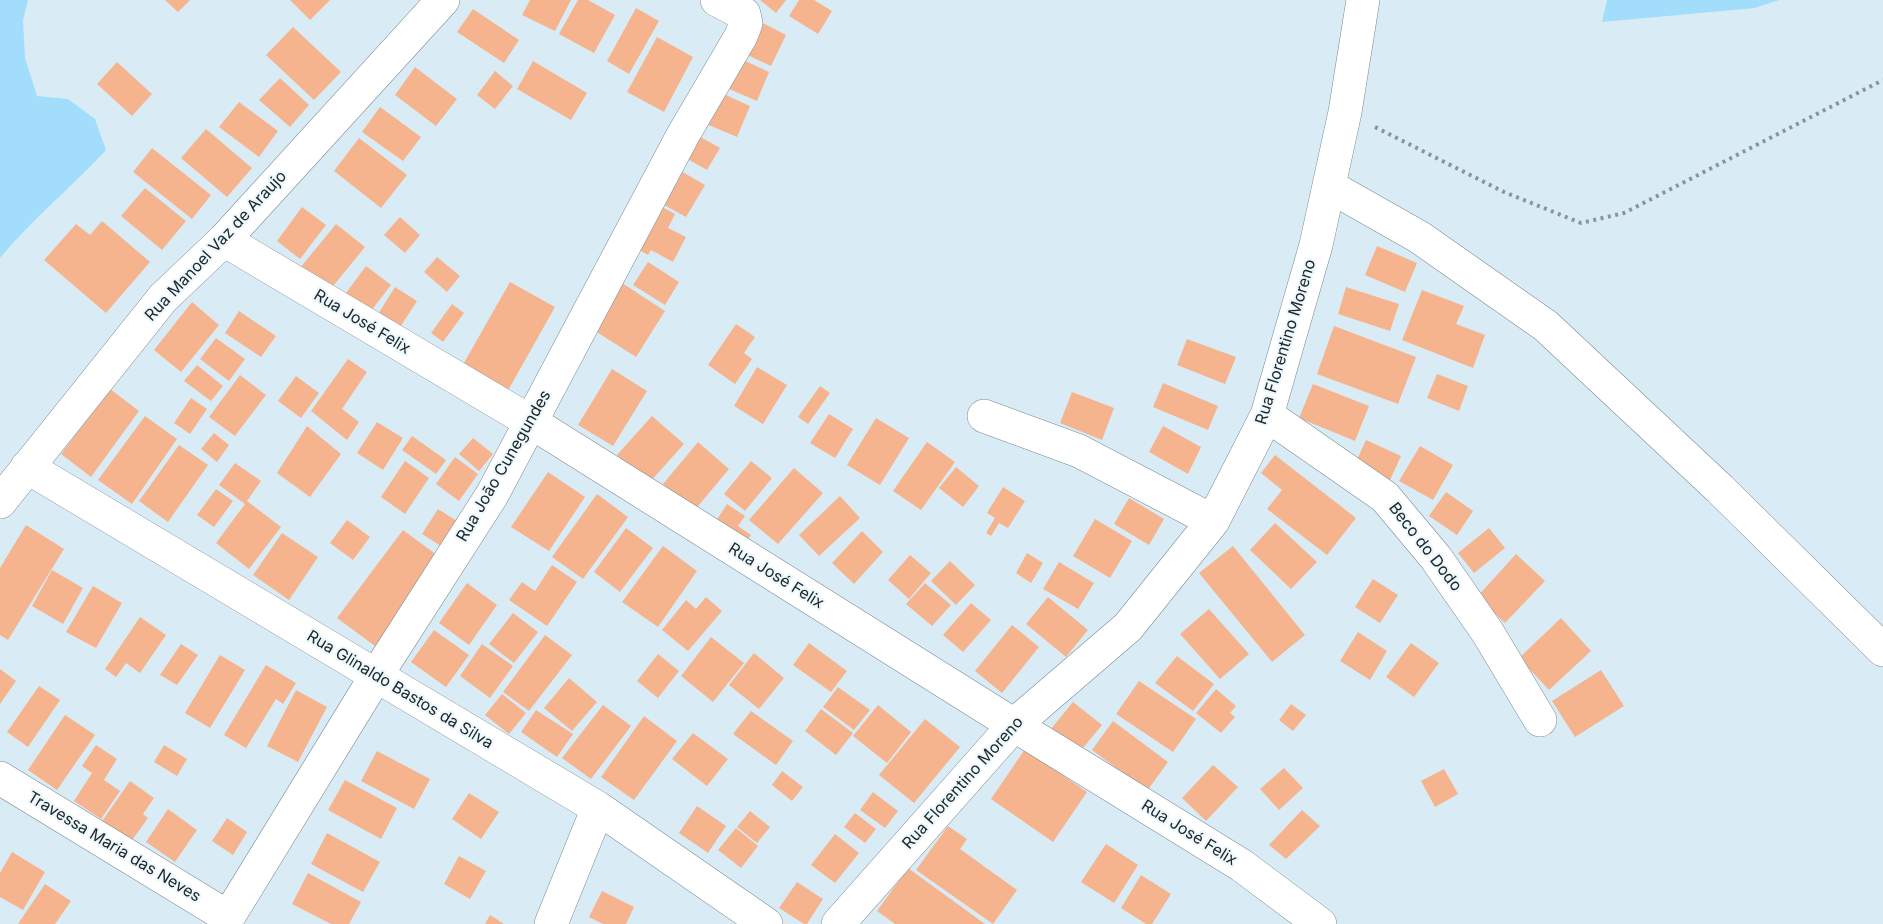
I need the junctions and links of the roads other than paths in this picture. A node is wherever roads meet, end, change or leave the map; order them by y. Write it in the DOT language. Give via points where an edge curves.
graph roads {
  1 [pos="443,0"];
  2 [pos="1363,0"];
  3 [pos="720,1"];
  4 [pos="1329,186"];
  5 [pos="224,240"];
  6 [pos="1267,415"];
  7 [pos="984,416"];
  8 [pos="531,422"];
  9 [pos="27,467"];
  10 [pos="0,502"];
  11 [pos="1213,521"];
  12 [pos="1883,650"];
  13 [pos="376,676"];
  14 [pos="1540,720"];
  15 [pos="1014,725"];
  16 [pos="0,778"];
  17 [pos="598,808"];
  18 [pos="226,920"];
  19 [pos="551,924"];
  20 [pos="766,924"];
  21 [pos="838,924"];
  22 [pos="1320,924"];
  1 -- 5 [label="street, Rua Manoel Vaz de Araujo"];
  2 -- 4 [label="street, Rua Florentino Moreno"];
  3 -- 8 [label="street, Rua João Cunegundes" via="744,14 746,23 741,36 683,135"];
  4 -- 6 [label="street, Rua Florentino Moreno"];
  4 -- 12 [label="street" via="1419,237 1546,327 1720,489"];
  5 -- 8 [label="street, Rua José Felix"];
  5 -- 9 [label="street, Rua Manoel Vaz de Araujo" via="163,298"];
  6 -- 11 [label="street, Rua Florentino Moreno"];
  6 -- 14 [label="street, Beco do Dodo" via="1385,497 1436,558 1488,633"];
  7 -- 11 [label="street" via="1079,451"];
  8 -- 13 [label="street, Rua João Cunegundes" via="492,495"];
  8 -- 15 [label="street, Rua José Felix"];
  9 -- 10 [label="street, Rua Manoel Vaz de Araujo"];
  9 -- 13 [label="street, Rua Glinaldo Bastos da Silva"];
  11 -- 15 [label="street, Rua Florentino Moreno" via="1128,627"];
  13 -- 17 [label="street, Rua Glinaldo Bastos da Silva"];
  13 -- 18 [label="street, Rua João Cunegundes"];
  15 -- 21 [label="street, Rua Florentino Moreno"];
  15 -- 22 [label="street, Rua José Felix" via="1241,865"];
  16 -- 18 [label="street, Travessa Maria das Neves"];
  17 -- 19 [label="street"];
  17 -- 20 [label="street, Rua Glinaldo Bastos da Silva"];
}
